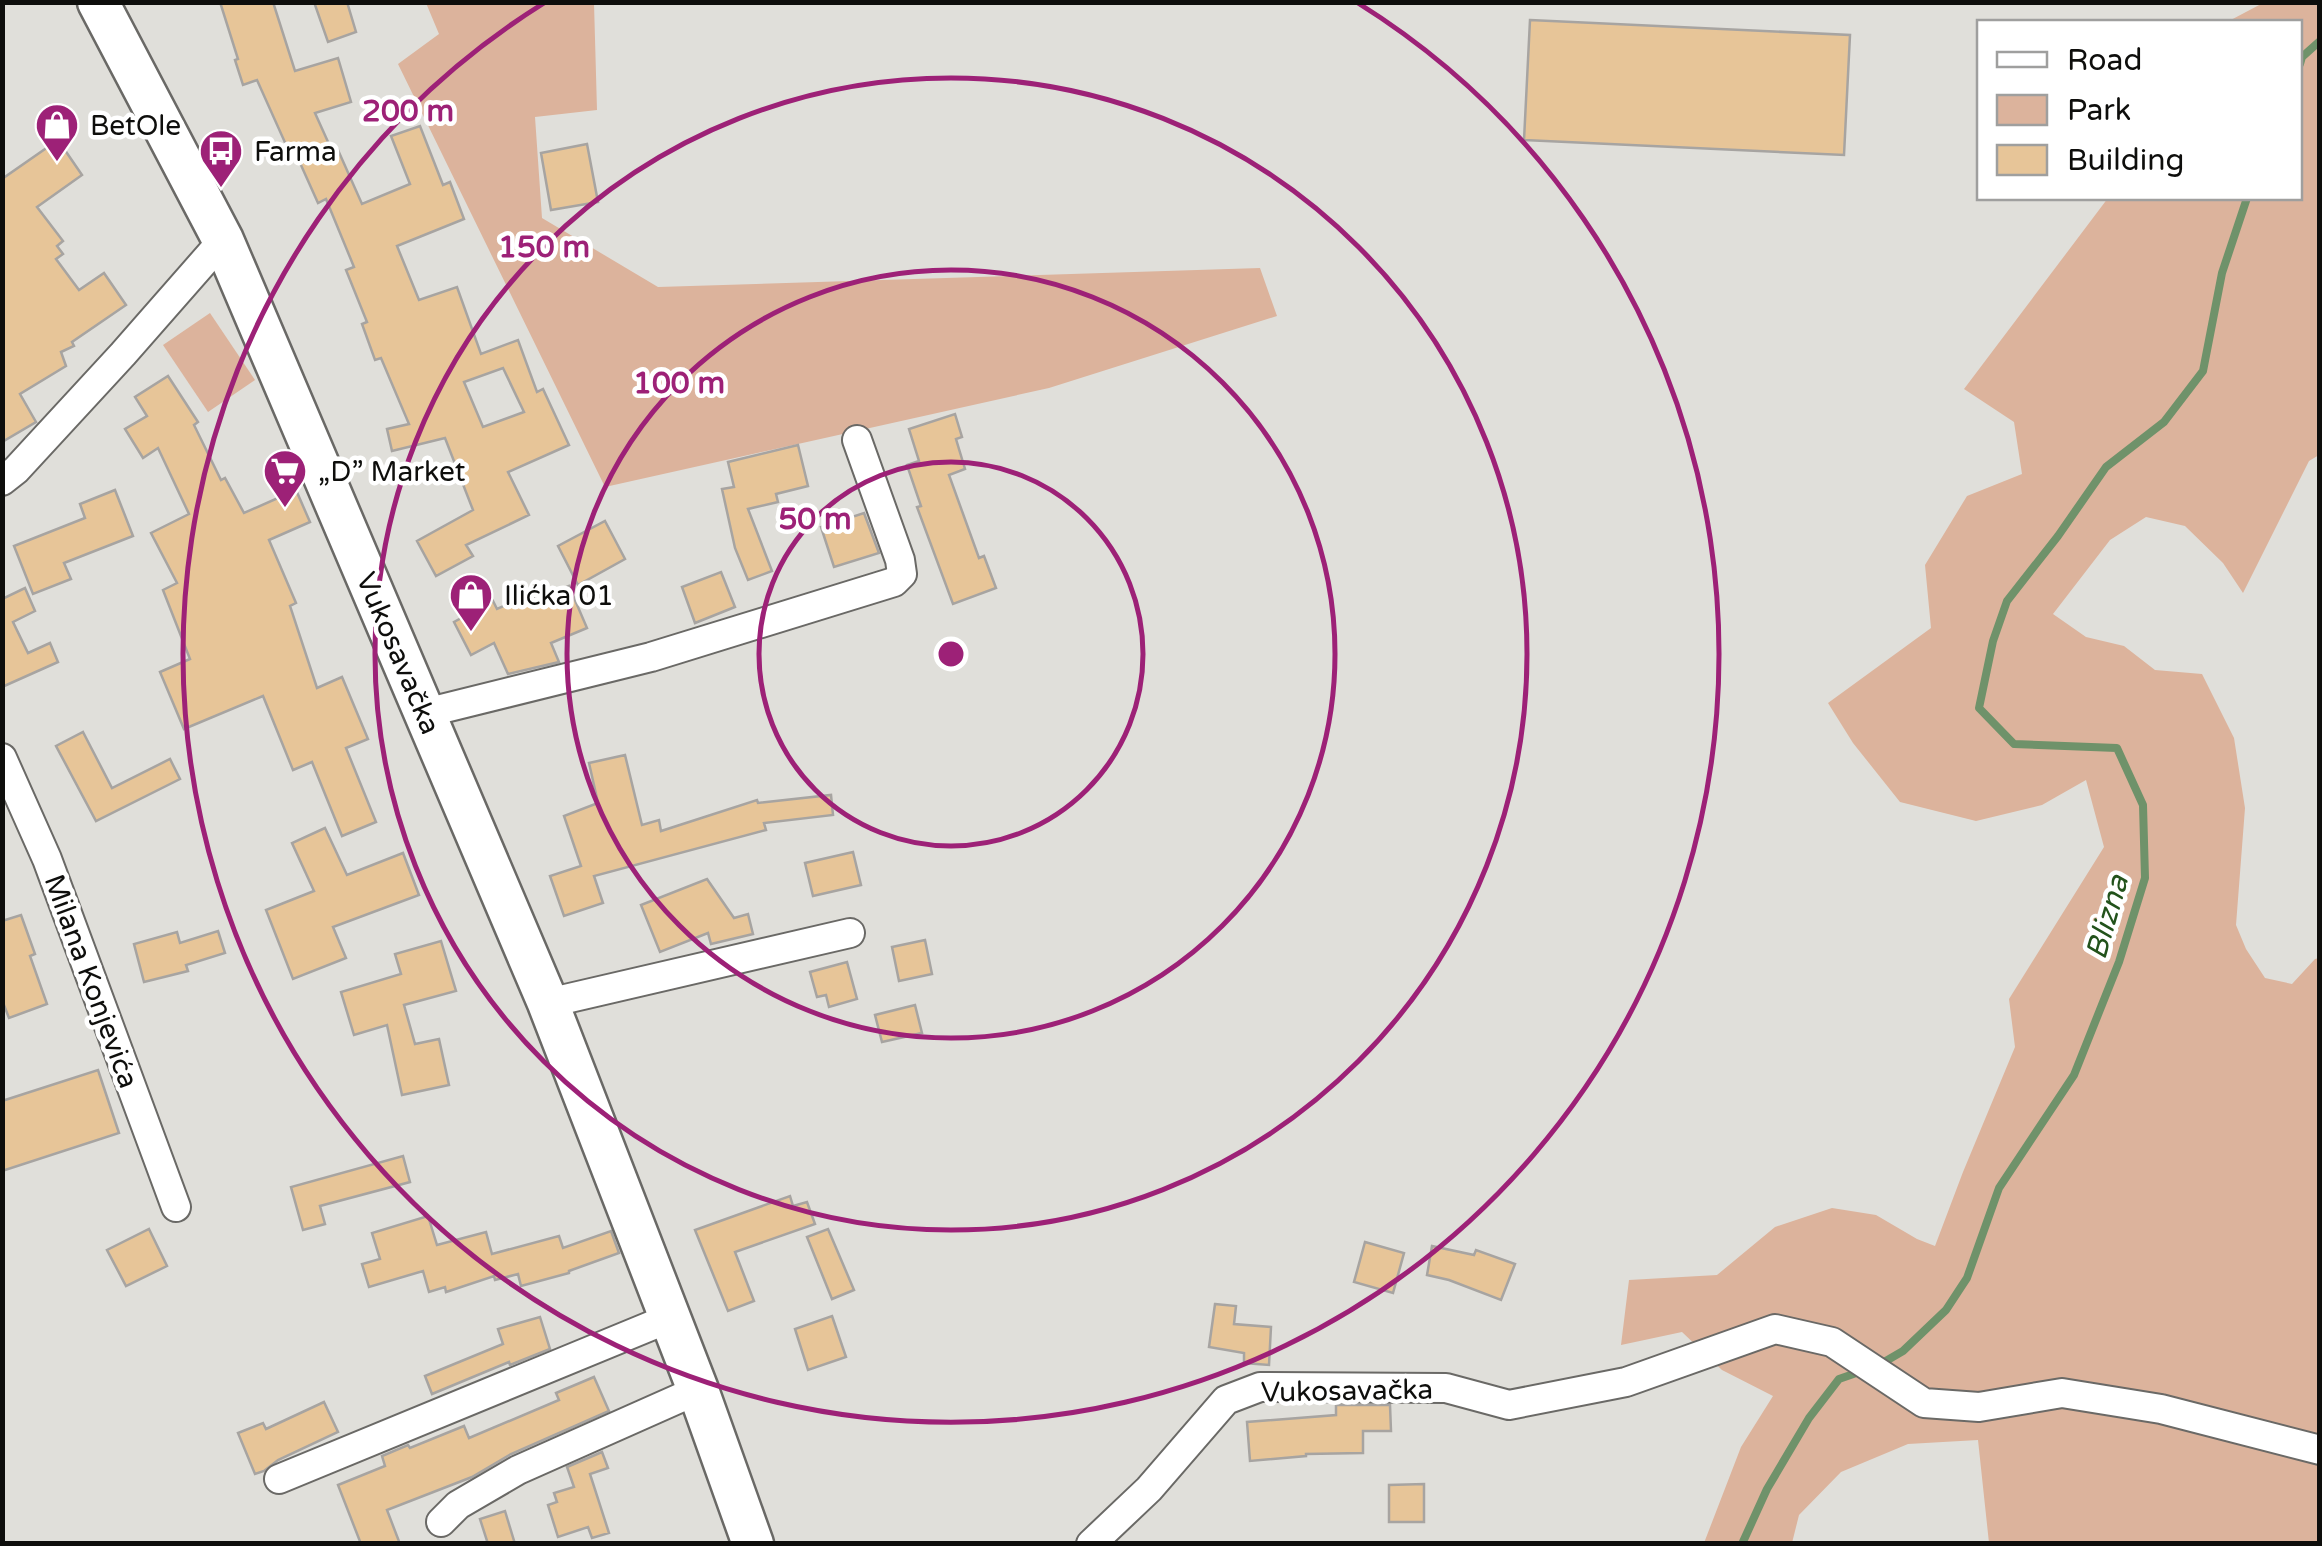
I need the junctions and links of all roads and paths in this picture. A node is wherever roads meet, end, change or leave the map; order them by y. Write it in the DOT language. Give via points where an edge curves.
graph roads {
  1 [pos="98,2"];
  2 [pos="223,240"];
  3 [pos="857,440"];
  4 [pos="2,481"];
  5 [pos="424,713"];
  6 [pos="2,758"];
  7 [pos="850,932"];
  8 [pos="548,1003"];
  9 [pos="176,1207"];
  10 [pos="670,1318"];
  11 [pos="698,1390"];
  12 [pos="2320,1450"];
  13 [pos="279,1480"];
  14 [pos="442,1522"];
  15 [pos="754,1544"];
  16 [pos="1091,1544"];
  1 -- 2 [label="main road, Vukosavačka"];
  2 -- 4 [label="street"];
  2 -- 5 [label="main road, Vukosavačka"];
  3 -- 5 [label="street" via="900,560 902,574 894,582 651,657"];
  5 -- 8 [label="main road, Vukosavačka"];
  6 -- 9 [label="street, Milana Konjevića" via="47,859"];
  7 -- 8 [label="street"];
  8 -- 10 [label="main road, Vukosavačka"];
  10 -- 11 [label="main road, Vukosavačka"];
  10 -- 13 [label="street"];
  11 -- 14 [label="street" via="518,1470"];
  11 -- 15 [label="main road, Vukosavačka"];
  12 -- 16 [label="street, Vukosavačka" via="2162,1408 2062,1393 1979,1408 1924,1403 1832,1342 1775,1328 1626,1382 1509,1404 1446,1388 1260,1387 1226,1400"];
}
